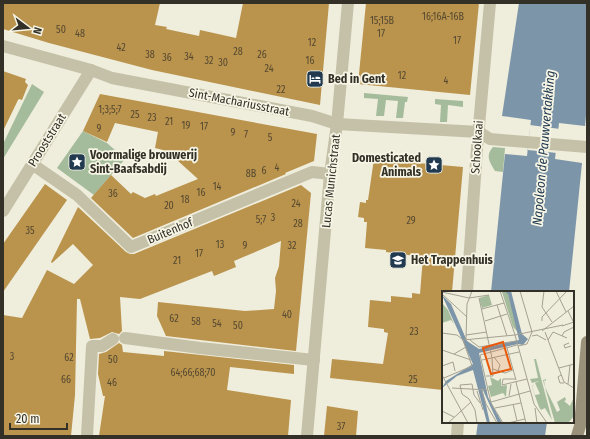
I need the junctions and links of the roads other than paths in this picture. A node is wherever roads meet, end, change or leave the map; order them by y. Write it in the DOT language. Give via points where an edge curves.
graph roads {
  1 [pos="348,3"];
  2 [pos="490,3"];
  3 [pos="3,46"];
  4 [pos="91,70"];
  5 [pos="337,124"];
  6 [pos="479,132"];
  7 [pos="585,147"];
  8 [pos="32,164"];
  9 [pos="330,174"];
  10 [pos="3,211"];
  11 [pos="467,291"];
  12 [pos="587,342"];
  13 [pos="314,360"];
  14 [pos="458,423"];
  15 [pos="581,431"];
  16 [pos="87,436"];
  17 [pos="307,436"];
  18 [pos="457,436"];
  1 -- 5 [label="street, Lucas Munichstraat"];
  2 -- 6 [label="street, Schoolkaai"];
  3 -- 4 [label="street, Sint-Machariusstraat"];
  4 -- 5 [label="street, Sint-Machariusstraat" via="112,78 312,116"];
  4 -- 8 [label="street, Prooststraat"];
  5 -- 6 [label="street, Sint-Machariusstraat"];
  5 -- 9 [label="street, Lucas Munichstraat"];
  6 -- 7 [label="street" via="490,139"];
  6 -- 11 [label="street, Schoolkaai"];
  8 -- 9 [label="street, Buitenhof" via="77,195 131,247 312,172"];
  8 -- 10 [label="street, Prooststraat"];
  9 -- 13 [label="street, Lucas Munichstraat"];
  12 -- 15 [label="street"];
  13 -- 16 [label="street" via="119,339 102,346 92,346"];
  13 -- 17 [label="street, Lucas Munichstraat"];
  14 -- 18 [label="street"];
}
